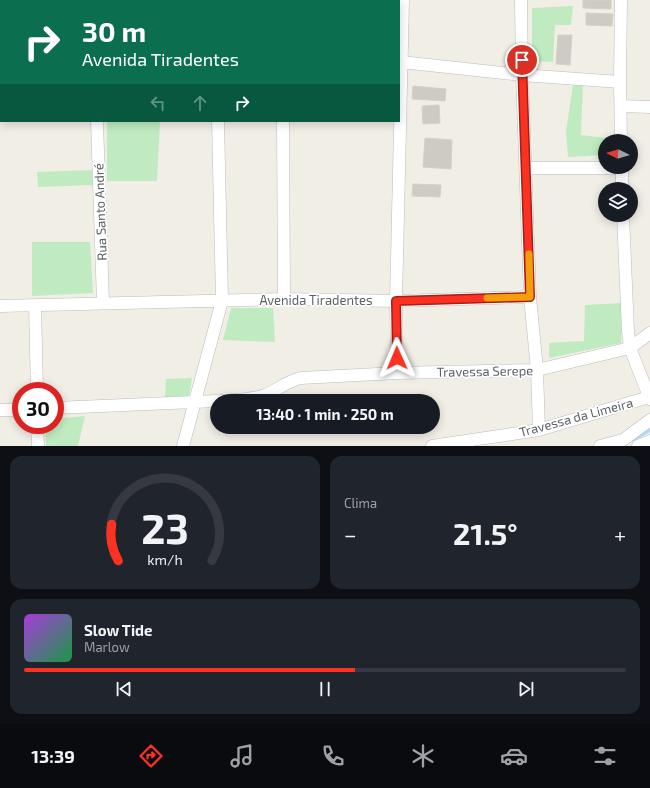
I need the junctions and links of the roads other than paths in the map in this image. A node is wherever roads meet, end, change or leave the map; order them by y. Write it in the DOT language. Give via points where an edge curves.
graph roads {
  1 [pos="403,0"];
  2 [pos="521,0"];
  3 [pos="621,0"];
  4 [pos="401,62"];
  5 [pos="522,75"];
  6 [pos="620,82"];
  7 [pos="621,106"];
  8 [pos="650,107"];
  9 [pos="400,110"];
  10 [pos="97,122"];
  11 [pos="218,122"];
  12 [pos="283,122"];
  13 [pos="400,122"];
  14 [pos="621,134"];
  15 [pos="526,168"];
  16 [pos="598,168"];
  17 [pos="623,222"];
  18 [pos="530,297"];
  19 [pos="284,299"];
  20 [pos="222,301"];
  21 [pos="396,301"];
  22 [pos="103,304"];
  23 [pos="0,306"];
  24 [pos="35,306"];
  25 [pos="650,333"];
  26 [pos="630,348"];
  27 [pos="537,370"];
  28 [pos="397,373"];
  29 [pos="37,382"];
  30 [pos="267,394"];
  31 [pos="649,398"];
  32 [pos="210,402"];
  33 [pos="194,403"];
  34 [pos="64,408"];
  35 [pos="0,410"];
  36 [pos="12,410"];
  37 [pos="650,420"];
  38 [pos="539,430"];
  39 [pos="37,434"];
  40 [pos="650,442"];
  41 [pos="38,446"];
  42 [pos="183,446"];
  43 [pos="432,446"];
  44 [pos="600,446"];
  45 [pos="638,446"];
  1 -- 4 [label="street"];
  2 -- 5 [label="street"];
  3 -- 6 [label="street"];
  4 -- 5 [label="street"];
  4 -- 9 [label="street"];
  5 -- 6 [label="street"];
  5 -- 15 [label="street"];
  6 -- 7 [label="street"];
  7 -- 8 [label="street"];
  7 -- 14 [label="street"];
  10 -- 22 [label="street, Rua Santo André"];
  11 -- 20 [label="street"];
  12 -- 19 [label="street"];
  13 -- 21 [label="street"];
  15 -- 16 [label="street"];
  15 -- 18 [label="street"];
  17 -- 26 [label="street"];
  18 -- 21 [label="street, Avenida Tiradentes"];
  18 -- 27 [label="street"];
  19 -- 20 [label="street, Avenida Tiradentes"];
  19 -- 21 [label="street, Avenida Tiradentes"];
  20 -- 22 [label="street, Avenida Tiradentes"];
  20 -- 33 [label="street"];
  21 -- 28 [label="street"];
  22 -- 24 [label="street, Avenida Tiradentes"];
  23 -- 24 [label="street, Avenida Tiradentes"];
  24 -- 29 [label="street"];
  25 -- 26 [label="street, Travessa Serepe"];
  26 -- 27 [label="street, Travessa Serepe"];
  26 -- 31 [label="street"];
  27 -- 28 [label="street, Travessa Serepe"];
  27 -- 38 [label="street"];
  28 -- 30 [label="street, Travessa Serepe" via="301,378 290,380"];
  31 -- 38 [label="street, Travessa da Limeira"];
  32 -- 33 [label="street"];
  33 -- 34 [label="street"];
  33 -- 42 [label="street"];
  35 -- 36 [label="street"];
  37 -- 44 [label="street" via="623,440"];
  38 -- 43 [label="street, Travessa da Limeira"];
  39 -- 41 [label="street"];
  40 -- 45 [label="street"];
}
